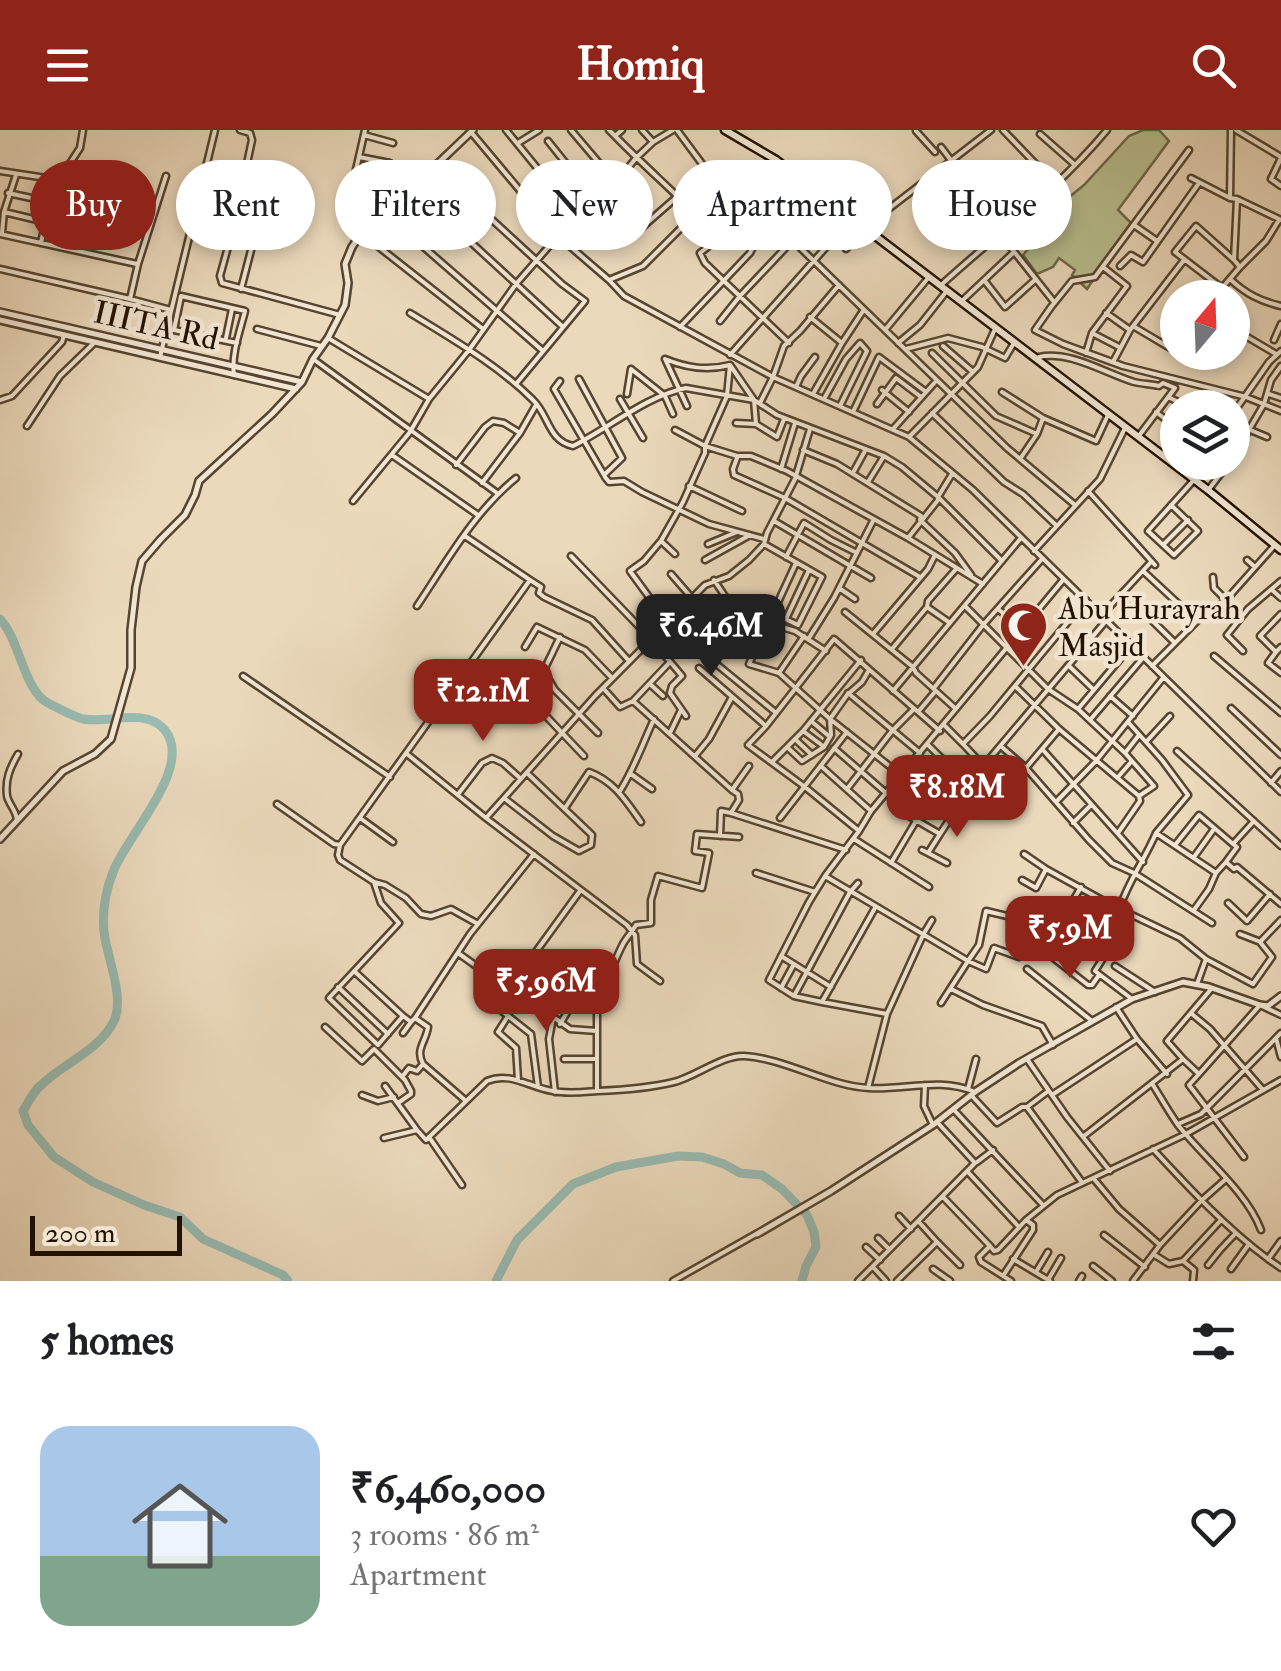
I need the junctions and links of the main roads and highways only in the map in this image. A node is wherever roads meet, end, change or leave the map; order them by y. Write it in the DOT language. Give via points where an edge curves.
graph roads {
  1 [pos="725,130"];
  2 [pos="1278,548"];
  1 -- 2 [label="main road" via="776,160"];
}
